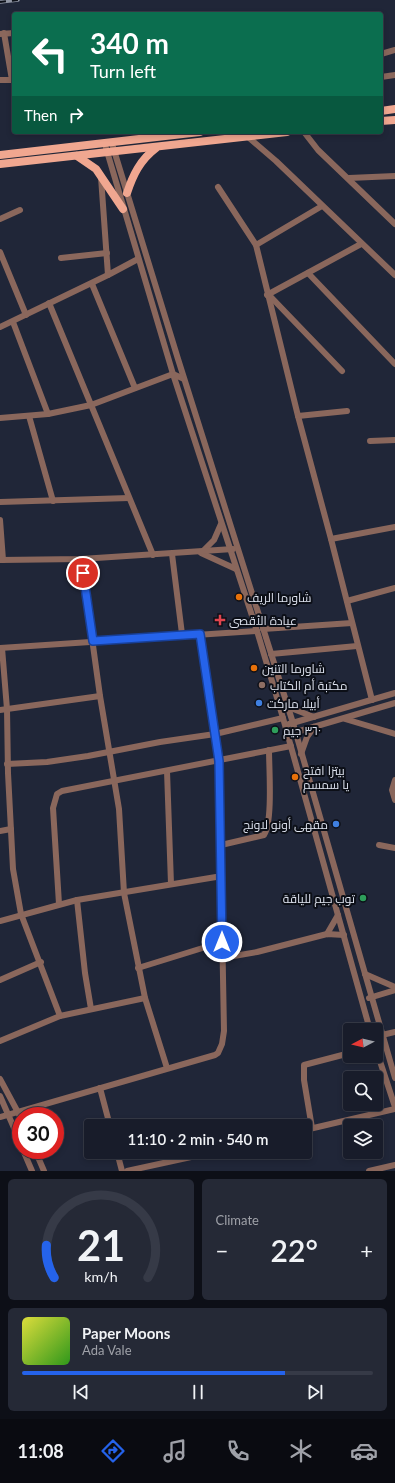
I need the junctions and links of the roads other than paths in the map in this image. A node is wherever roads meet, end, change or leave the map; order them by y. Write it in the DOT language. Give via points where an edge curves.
graph roads {
  1 [pos="12,33"];
  2 [pos="2,34"];
  3 [pos="395,50"];
  4 [pos="383,53"];
  5 [pos="395,75"];
  6 [pos="12,76"];
  7 [pos="383,77"];
  8 [pos="0,80"];
  9 [pos="12,80"];
  10 [pos="395,109"];
  11 [pos="383,111"];
  12 [pos="395,120"];
  13 [pos="383,121"];
  14 [pos="182,134"];
  15 [pos="271,134"];
  16 [pos="306,134"];
  17 [pos="248,137"];
  18 [pos="108,142"];
  19 [pos="157,146"];
  20 [pos="111,152"];
  21 [pos="0,155"];
  22 [pos="77,156"];
  23 [pos="0,164"];
  24 [pos="101,174"];
  25 [pos="394,176"];
  26 [pos="349,178"];
  27 [pos="218,187"];
  28 [pos="128,194"];
  29 [pos="322,206"];
  30 [pos="123,209"];
  31 [pos="20,210"];
  32 [pos="0,218"];
  33 [pos="395,224"];
  34 [pos="361,244"];
  35 [pos="256,245"];
  36 [pos="0,252"];
  37 [pos="107,253"];
  38 [pos="61,258"];
  39 [pos="138,259"];
  40 [pos="308,273"];
  41 [pos="395,274"];
  42 [pos="108,275"];
  43 [pos="92,284"];
  44 [pos="267,294"];
  45 [pos="49,303"];
  46 [pos="26,315"];
  47 [pos="13,322"];
  48 [pos="0,327"];
  49 [pos="395,364"];
  50 [pos="342,371"];
  51 [pos="173,374"];
  52 [pos="184,379"];
  53 [pos="135,388"];
  54 [pos="91,405"];
  55 [pos="347,411"];
  56 [pos="48,414"];
  57 [pos="29,416"];
  58 [pos="298,416"];
  59 [pos="0,418"];
  60 [pos="395,440"];
  61 [pos="370,441"];
  62 [pos="129,498"];
  63 [pos="53,501"];
  64 [pos="0,502"];
  65 [pos="0,523"];
  66 [pos="221,524"];
  67 [pos="395,527"];
  68 [pos="331,540"];
  69 [pos="238,549"];
  70 [pos="229,550"];
  71 [pos="201,552"];
  72 [pos="172,554"];
  73 [pos="152,555"];
  74 [pos="81,559"];
  75 [pos="2,560"];
  76 [pos="236,569"];
  77 [pos="395,588"];
  78 [pos="347,601"];
  79 [pos="352,623"];
  80 [pos="263,629"];
  81 [pos="257,631"];
  82 [pos="182,634"];
  83 [pos="200,634"];
  84 [pos="93,641"];
  85 [pos="357,646"];
  86 [pos="1,648"];
  87 [pos="271,654"];
  88 [pos="395,693"];
  89 [pos="100,696"];
  90 [pos="372,700"];
  91 [pos="395,703"];
  92 [pos="288,707"];
  93 [pos="3,709"];
  94 [pos="314,717"];
  95 [pos="283,718"];
  96 [pos="345,719"];
  97 [pos="293,723"];
  98 [pos="285,725"];
  99 [pos="314,727"];
  100 [pos="295,732"];
  101 [pos="215,734"];
  102 [pos="288,734"];
  103 [pos="395,734"];
  104 [pos="291,746"];
  105 [pos="269,750"];
  106 [pos="110,752"];
  107 [pos="301,754"];
  108 [pos="219,761"];
  109 [pos="7,764"];
  110 [pos="167,771"];
  111 [pos="8,773"];
  112 [pos="0,774"];
  113 [pos="395,780"];
  114 [pos="115,781"];
  115 [pos="395,800"];
  116 [pos="11,829"];
  117 [pos="0,831"];
  118 [pos="221,845"];
  119 [pos="379,845"];
  120 [pos="395,848"];
  121 [pos="222,876"];
  122 [pos="171,884"];
  123 [pos="124,893"];
  124 [pos="77,900"];
  125 [pos="59,904"];
  126 [pos="21,914"];
  127 [pos="338,915"];
  128 [pos="0,921"];
  129 [pos="327,934"];
  130 [pos="344,935"];
  131 [pos="222,942"];
  132 [pos="222,958"];
  133 [pos="41,962"];
  134 [pos="138,968"];
  135 [pos="365,974"];
  136 [pos="0,980"];
  137 [pos="395,989"];
  138 [pos="371,997"];
  139 [pos="145,998"];
  140 [pos="362,1000"];
  141 [pos="91,1009"];
  142 [pos="60,1016"];
  143 [pos="368,1023"];
  144 [pos="379,1023"];
  145 [pos="395,1032"];
  146 [pos="383,1035"];
  147 [pos="383,1038"];
  148 [pos="0,1041"];
  149 [pos="343,1055"];
  150 [pos="381,1063"];
  151 [pos="167,1068"];
  152 [pos="395,1078"];
  153 [pos="0,1079"];
  154 [pos="100,1088"];
  155 [pos="0,1096"];
  156 [pos="16,1107"];
  157 [pos="32,1107"];
  158 [pos="395,1108"];
  159 [pos="12,1113"];
  160 [pos="8,1114"];
  161 [pos="0,1117"];
  162 [pos="108,1119"];
  163 [pos="310,1119"];
  164 [pos="12,1123"];
  165 [pos="312,1128"];
  166 [pos="27,1159"];
  167 [pos="39,1159"];
  168 [pos="119,1159"];
  169 [pos="182,1159"];
  170 [pos="395,1165"];
  171 [pos="32,1171"];
  172 [pos="44,1171"];
  173 [pos="122,1171"];
  174 [pos="127,1171"];
  175 [pos="369,1171"];
  1 -- 2 [label="street"];
  2 -- 6 [label="street"];
  3 -- 4 [label="street"];
  5 -- 7 [label="street"];
  8 -- 9 [label="street"];
  10 -- 11 [label="main road"];
  12 -- 13 [label="main road"];
  14 -- 18 [label="main road"];
  15 -- 17 [label="main road"];
  16 -- 26 [label="street" via="318,150"];
  17 -- 19 [label="main road"];
  17 -- 29 [label="street"];
  18 -- 20 [label="street"];
  18 -- 21 [label="main road"];
  19 -- 20 [label="main road"];
  19 -- 28 [label="main road" via="140,163"];
  20 -- 22 [label="main road"];
  20 -- 28 [label="street"];
  20 -- 30 [label="street"];
  22 -- 23 [label="main road"];
  22 -- 24 [label="main road"];
  24 -- 30 [label="main road"];
  24 -- 37 [label="street"];
  25 -- 26 [label="street"];
  26 -- 33 [label="street"];
  27 -- 35 [label="street"];
  28 -- 52 [label="street"];
  29 -- 34 [label="street"];
  29 -- 35 [label="street"];
  30 -- 39 [label="street"];
  31 -- 32 [label="street"];
  34 -- 40 [label="street"];
  34 -- 41 [label="street"];
  35 -- 44 [label="street"];
  36 -- 46 [label="street"];
  37 -- 38 [label="street"];
  37 -- 42 [label="street"];
  39 -- 42 [label="street"];
  39 -- 51 [label="street"];
  40 -- 44 [label="street"];
  40 -- 49 [label="street"];
  42 -- 43 [label="street"];
  43 -- 45 [label="street"];
  43 -- 53 [label="street"];
  44 -- 50 [label="street"];
  44 -- 58 [label="street"];
  45 -- 46 [label="street"];
  45 -- 54 [label="street"];
  46 -- 47 [label="street"];
  47 -- 48 [label="street"];
  47 -- 56 [label="street"];
  51 -- 52 [label="street"];
  51 -- 53 [label="street"];
  51 -- 66 [label="street"];
  52 -- 69 [label="street"];
  53 -- 54 [label="street"];
  54 -- 56 [label="street"];
  54 -- 62 [label="street"];
  55 -- 58 [label="street"];
  56 -- 57 [label="street"];
  57 -- 59 [label="street"];
  57 -- 63 [label="street"];
  58 -- 68 [label="street"];
  60 -- 61 [label="street"];
  62 -- 63 [label="street"];
  62 -- 73 [label="street"];
  63 -- 64 [label="street"];
  65 -- 75 [label="street"];
  66 -- 70 [label="street"];
  66 -- 71 [label="street" via="214,540"];
  67 -- 68 [label="street"];
  68 -- 78 [label="street"];
  69 -- 70 [label="street"];
  69 -- 80 [label="street"];
  70 -- 71 [label="street"];
  70 -- 76 [label="street"];
  71 -- 72 [label="street"];
  71 -- 76 [label="street"];
  72 -- 73 [label="street"];
  72 -- 82 [label="street"];
  73 -- 74 [label="street"];
  74 -- 75 [label="street"];
  74 -- 84 [label="street"];
  76 -- 81 [label="street"];
  77 -- 78 [label="street"];
  78 -- 79 [label="street"];
  79 -- 80 [label="street"];
  79 -- 85 [label="street"];
  80 -- 87 [label="street"];
  81 -- 83 [label="street"];
  81 -- 95 [label="street"];
  82 -- 83 [label="street"];
  82 -- 84 [label="street"];
  83 -- 101 [label="street"];
  84 -- 86 [label="street"];
  84 -- 89 [label="street"];
  85 -- 87 [label="street"];
  85 -- 90 [label="street"];
  86 -- 93 [label="street"];
  87 -- 92 [label="street"];
  88 -- 90 [label="street"];
  89 -- 93 [label="street"];
  89 -- 106 [label="street"];
  90 -- 94 [label="street"];
  91 -- 96 [label="street"];
  92 -- 94 [label="street"];
  92 -- 97 [label="street"];
  93 -- 109 [label="street"];
  94 -- 97 [label="street"];
  95 -- 98 [label="street"];
  95 -- 101 [label="street"];
  96 -- 99 [label="street"];
  96 -- 103 [label="street"];
  97 -- 98 [label="street"];
  97 -- 100 [label="street"];
  98 -- 102 [label="street"];
  99 -- 100 [label="street"];
  99 -- 107 [label="street"];
  100 -- 102 [label="street"];
  100 -- 107 [label="street"];
  101 -- 106 [label="street"];
  101 -- 108 [label="street"];
  102 -- 104 [label="street"];
  104 -- 105 [label="street"];
  104 -- 127 [label="street"];
  105 -- 108 [label="street"];
  105 -- 118 [label="street" via="266,833 264,836"];
  106 -- 109 [label="street" via="47,762"];
  106 -- 114 [label="street"];
  107 -- 135 [label="street"];
  108 -- 110 [label="street"];
  108 -- 118 [label="street"];
  109 -- 111 [label="street"];
  110 -- 114 [label="street"];
  110 -- 122 [label="street"];
  111 -- 112 [label="street"];
  111 -- 116 [label="street"];
  113 -- 115 [label="street" via="392,790"];
  114 -- 123 [label="street"];
  114 -- 125 [label="street" via="62,791 55,797 54,856"];
  116 -- 117 [label="street"];
  116 -- 126 [label="street" via="13,869"];
  118 -- 121 [label="street"];
  119 -- 120 [label="street"];
  121 -- 122 [label="street"];
  121 -- 131 [label="street"];
  122 -- 123 [label="street"];
  123 -- 124 [label="street"];
  123 -- 134 [label="street"];
  124 -- 125 [label="street"];
  124 -- 141 [label="street" via="84,973"];
  125 -- 126 [label="street"];
  126 -- 128 [label="street"];
  126 -- 133 [label="street"];
  127 -- 129 [label="street"];
  127 -- 130 [label="street"];
  129 -- 130 [label="street"];
  129 -- 132 [label="street"];
  130 -- 140 [label="street"];
  131 -- 132 [label="street"];
  131 -- 134 [label="street"];
  132 -- 151 [label="street" via="224,1031 220,1050 215,1055"];
  133 -- 136 [label="street"];
  133 -- 142 [label="street"];
  134 -- 139 [label="street"];
  135 -- 137 [label="street"];
  135 -- 138 [label="street"];
  137 -- 138 [label="street"];
  138 -- 140 [label="street"];
  138 -- 144 [label="street"];
  139 -- 141 [label="street"];
  139 -- 151 [label="street"];
  140 -- 143 [label="street"];
  141 -- 142 [label="street"];
  142 -- 148 [label="street"];
  145 -- 146 [label="street"];
  147 -- 152 [label="street"];
  149 -- 163 [label="street" via="304,1065"];
  150 -- 158 [label="street"];
  151 -- 154 [label="street"];
  153 -- 156 [label="street"];
  154 -- 157 [label="street"];
  154 -- 162 [label="street"];
  155 -- 160 [label="street"];
  158 -- 165 [label="street"];
  159 -- 160 [label="street"];
  160 -- 161 [label="street"];
  160 -- 164 [label="street"];
  166 -- 171 [label="street"];
  167 -- 172 [label="street"];
  168 -- 173 [label="street"];
  169 -- 174 [label="street"];
  170 -- 175 [label="street"];
}
